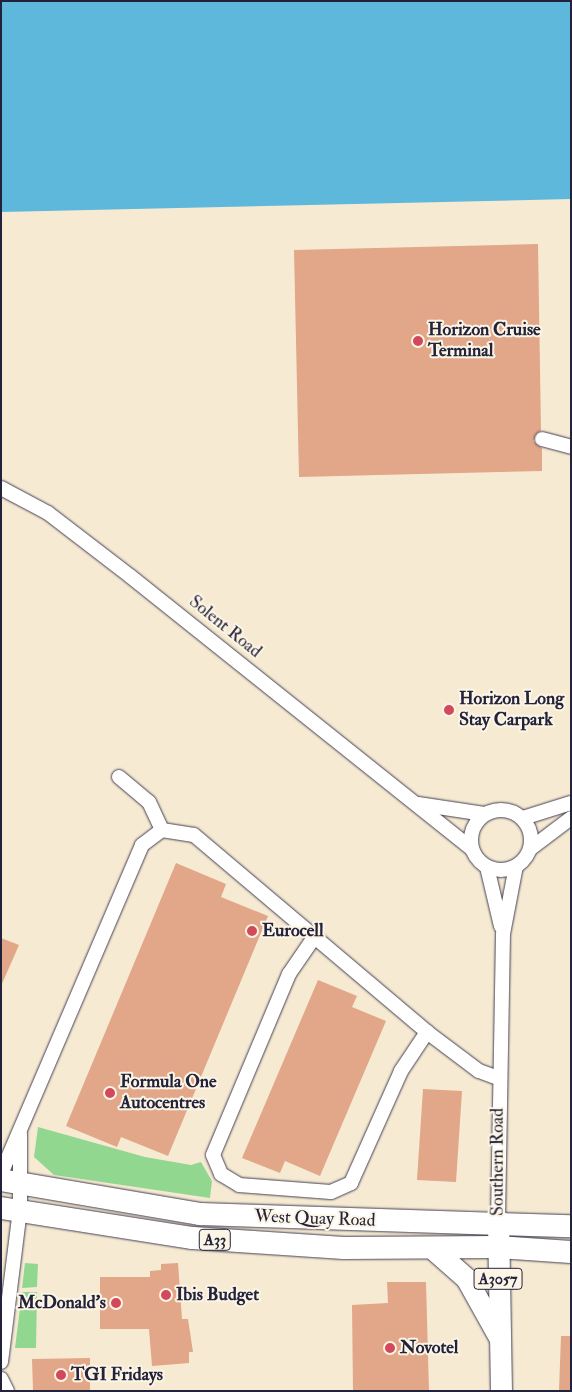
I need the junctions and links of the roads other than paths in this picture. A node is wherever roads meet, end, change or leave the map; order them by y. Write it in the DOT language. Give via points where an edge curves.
graph roads {
  1 [pos="542,439"];
  2 [pos="571,447"];
  3 [pos="1,488"];
  4 [pos="120,777"];
  5 [pos="571,803"];
  6 [pos="418,804"];
  7 [pos="484,814"];
  8 [pos="522,818"];
  9 [pos="571,818"];
  10 [pos="162,830"];
  11 [pos="472,848"];
  12 [pos="530,849"];
  13 [pos="516,866"];
  14 [pos="487,867"];
  15 [pos="503,934"];
  16 [pos="313,939"];
  17 [pos="427,1032"];
  18 [pos="498,1078"];
  19 [pos="20,1132"];
  20 [pos="8,1179"];
  21 [pos="11,1209"];
  22 [pos="498,1220"];
  23 [pos="571,1226"];
  24 [pos="497,1246"];
  25 [pos="432,1248"];
  26 [pos="571,1252"];
  27 [pos="500,1338"];
  28 [pos="1,1362"];
  29 [pos="1,1380"];
  30 [pos="6,1391"];
  31 [pos="501,1391"];
  1 -- 2 [label="street"];
  3 -- 6 [label="street, Solent Road" via="48,513"];
  4 -- 10 [label="street" via="149,802"];
  5 -- 8 [label="street"];
  6 -- 7 [label="street, Solent Road"];
  6 -- 11 [label="street, Solent Road" via="431,820"];
  7 -- 8 [label="street" via="504,809"];
  7 -- 11 [label="street" via="472,829"];
  8 -- 12 [label="street" via="531,832"];
  9 -- 12 [label="street"];
  10 -- 16 [label="street" via="194,835"];
  10 -- 19 [label="street" via="142,845"];
  11 -- 14 [label="street"];
  12 -- 13 [label="street"];
  13 -- 14 [label="street"];
  13 -- 15 [label="street, Southern Road"];
  14 -- 15 [label="street, Southern Road"];
  15 -- 18 [label="street, Southern Road"];
  16 -- 17 [label="street"];
  16 -- 17 [label="street" via="289,974 213,1155 221,1174 239,1185 331,1192 351,1183 401,1071"];
  17 -- 18 [label="street" via="480,1071"];
  18 -- 22 [label="street, Southern Road"];
  19 -- 20 [label="street"];
  19 -- 20 [label="street"];
  20 -- 21 [label="street"];
  20 -- 22 [label="highway, West Quay Road / A33" via="200,1214 296,1220"];
  21 -- 25 [label="highway, West Quay Road / A33" via="193,1238"];
  21 -- 28 [label="street"];
  22 -- 23 [label="highway, West Quay Road / A33"];
  22 -- 24 [label="main road, Southern Road / A3057"];
  24 -- 25 [label="highway, West Quay Road / A33"];
  24 -- 26 [label="highway, West Quay Road / A33"];
  24 -- 27 [label="main road, Southern Road / A3057"];
  25 -- 27 [label="main road" via="466,1278"];
  27 -- 31 [label="main road, Southern Road / A3057"];
  29 -- 30 [label="street"];
}
